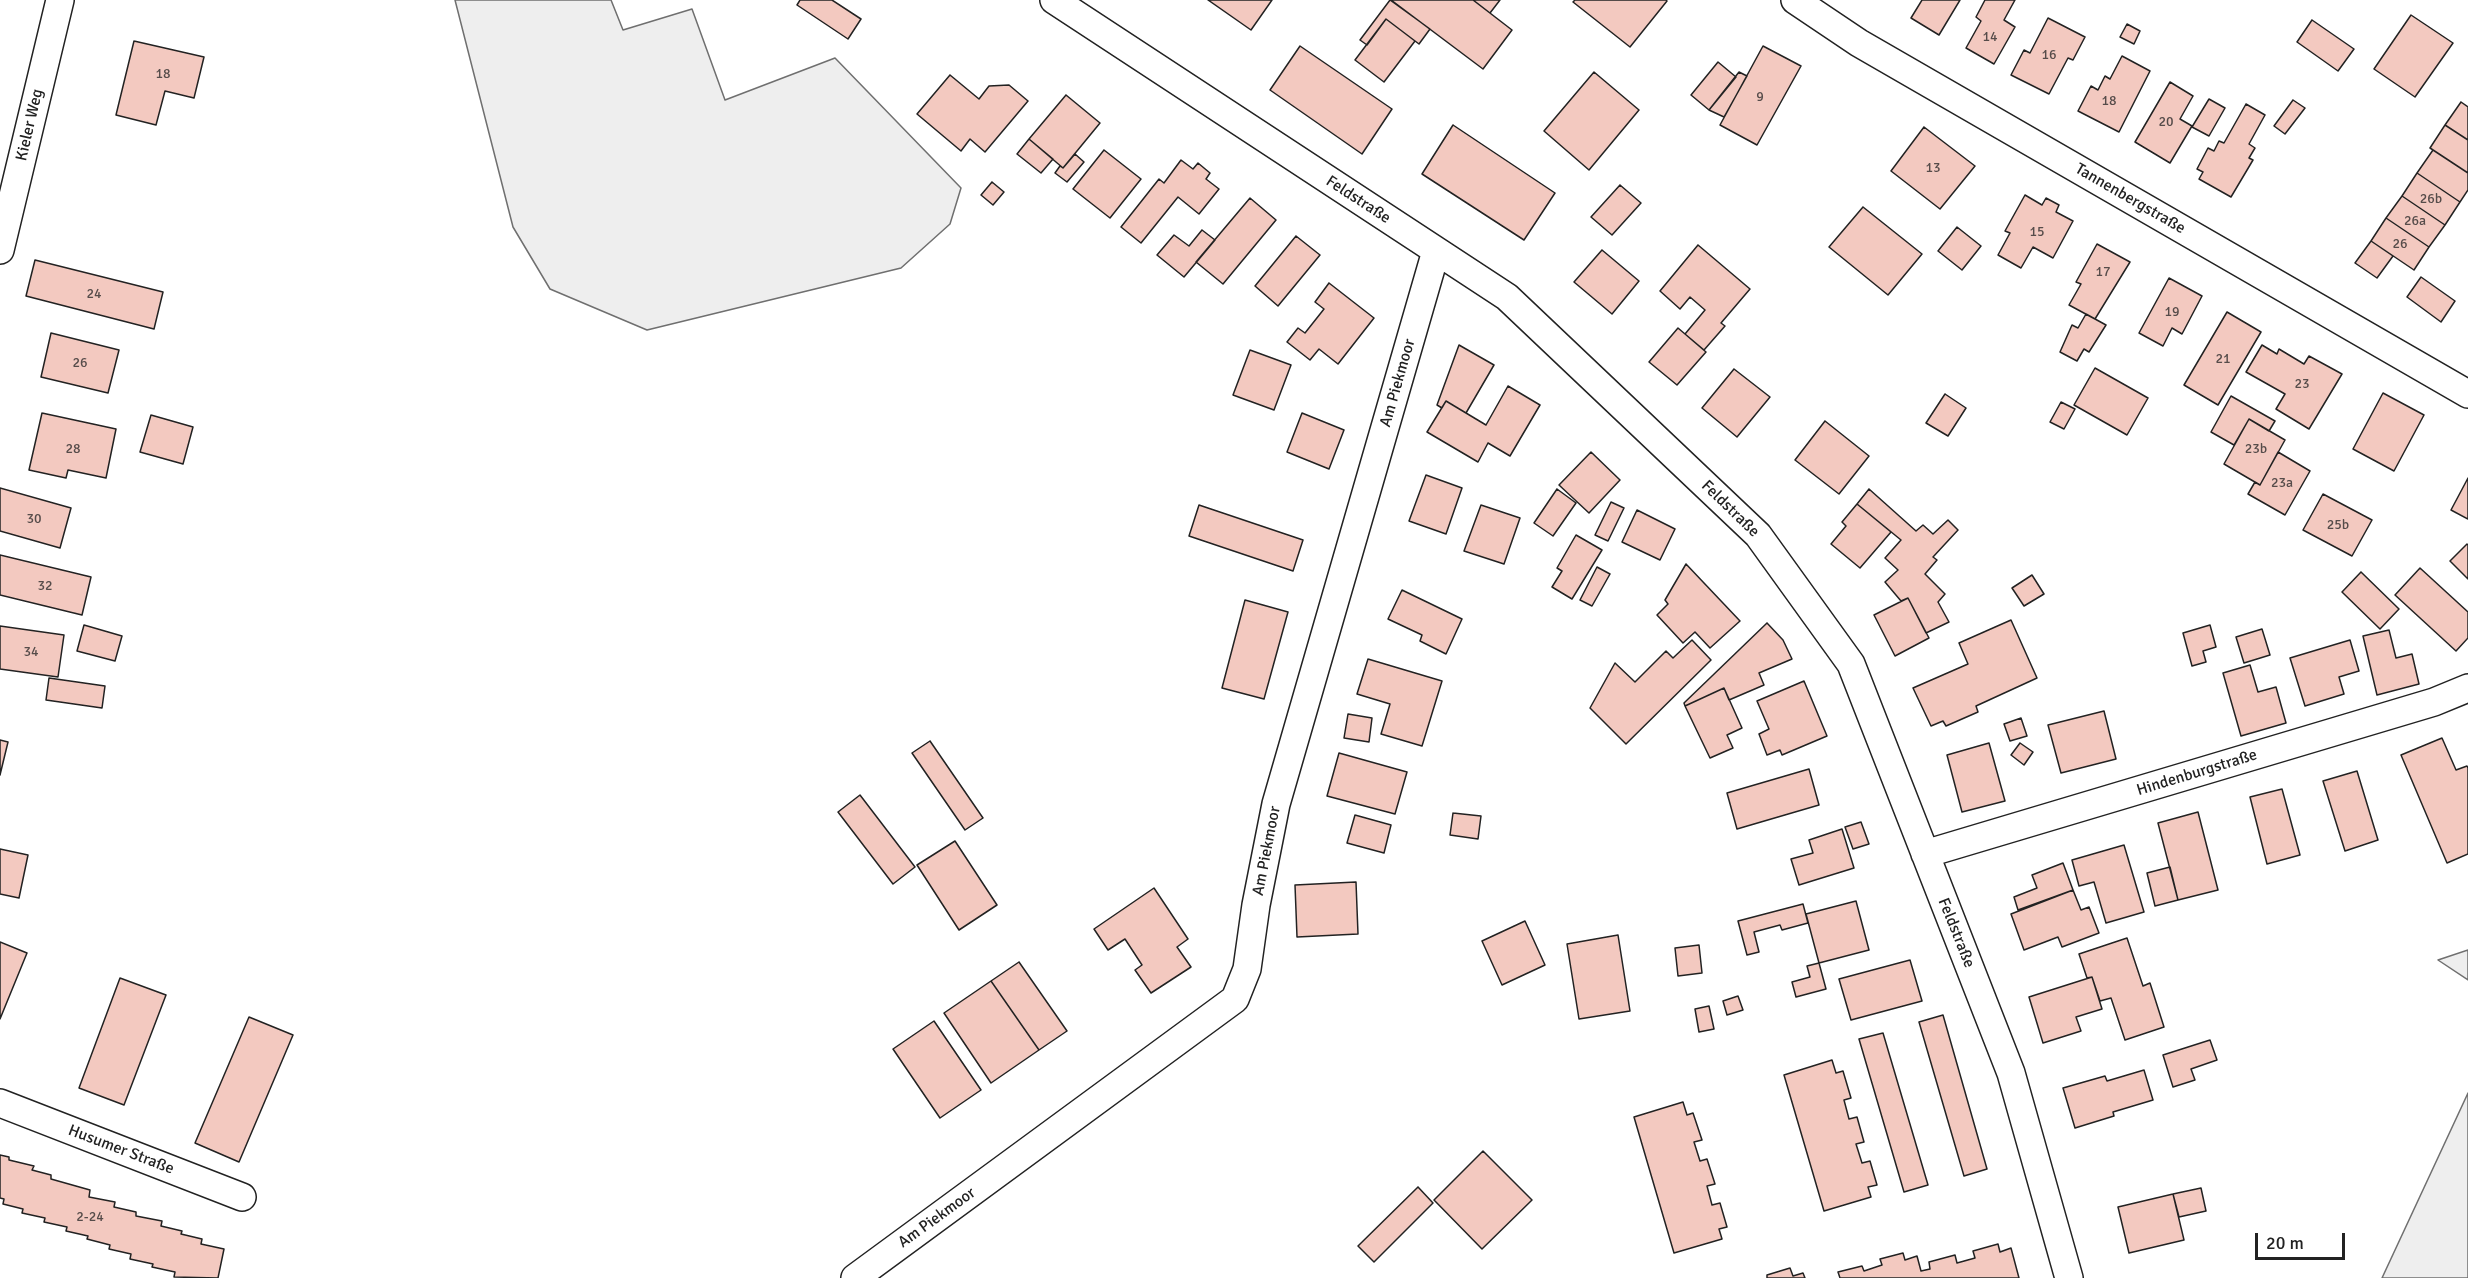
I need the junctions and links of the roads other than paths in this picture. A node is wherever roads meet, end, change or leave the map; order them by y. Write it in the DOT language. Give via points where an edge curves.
graph roads {
  1 [pos="60,0"];
  2 [pos="1054,0"];
  3 [pos="1795,0"];
  4 [pos="0,250"];
  5 [pos="1437,251"];
  6 [pos="2468,394"];
  7 [pos="2468,688"];
  8 [pos="1925,854"];
  9 [pos="0,1103"];
  10 [pos="242,1197"];
  11 [pos="855,1278"];
  12 [pos="2069,1278"];
  1 -- 4 [label="street, Kieler Weg"];
  2 -- 5 [label="street, Feldstraße"];
  3 -- 6 [label="street, Tannenbergstraße" via="1859,43"];
  5 -- 8 [label="street, Feldstraße" via="1507,297 1758,535 1851,664"];
  5 -- 11 [label="street, Am Piekmoor" via="1276,804 1247,969 1236,999"];
  7 -- 8 [label="street, Hindenburgstraße" via="2434,702"];
  8 -- 12 [label="street, Feldstraße" via="2011,1072"];
  9 -- 10 [label="street, Husumer Straße"];
}
